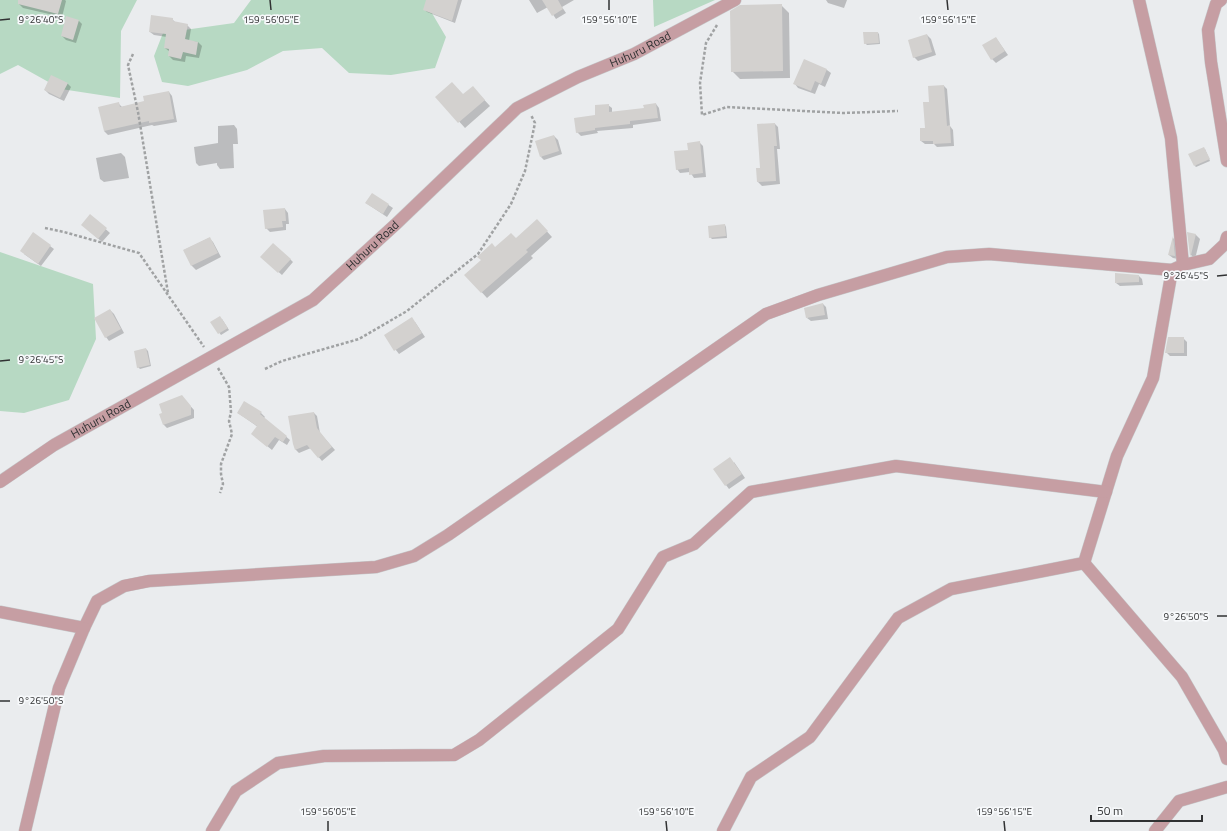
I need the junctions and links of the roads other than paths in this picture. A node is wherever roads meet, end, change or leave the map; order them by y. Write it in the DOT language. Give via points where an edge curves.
graph roads {
  1 [pos="1138,0"];
  2 [pos="1221,0"];
  3 [pos="733,1"];
  4 [pos="1227,161"];
  5 [pos="1227,237"];
  6 [pos="1177,268"];
  7 [pos="0,482"];
  8 [pos="1106,492"];
  9 [pos="1084,563"];
  10 [pos="0,612"];
  11 [pos="84,628"];
  12 [pos="1227,758"];
  13 [pos="1227,787"];
  14 [pos="25,831"];
  15 [pos="212,831"];
  16 [pos="723,831"];
  17 [pos="1155,831"];
  1 -- 6 [label="street" via="1171,138"];
  2 -- 4 [label="street" via="1216,4 1208,30"];
  3 -- 7 [label="street, Huhuru Road" via="634,54 578,77 517,108 313,300 54,445"];
  5 -- 6 [label="street" via="1225,244 1208,259"];
  6 -- 8 [label="street" via="1153,378 1117,456"];
  6 -- 11 [label="street" via="989,254 954,256 818,295 766,314 414,556 376,567 149,581 124,586 97,601"];
  8 -- 9 [label="street"];
  8 -- 15 [label="street" via="896,466 751,492 694,544 663,556 618,629 479,740 454,755 324,756 278,763 236,791"];
  9 -- 12 [label="street" via="1182,677"];
  9 -- 16 [label="street" via="951,589 898,618 810,737 751,777"];
  10 -- 11 [label="street"];
  11 -- 14 [label="street" via="59,688"];
  13 -- 17 [label="street" via="1179,801"];
}
